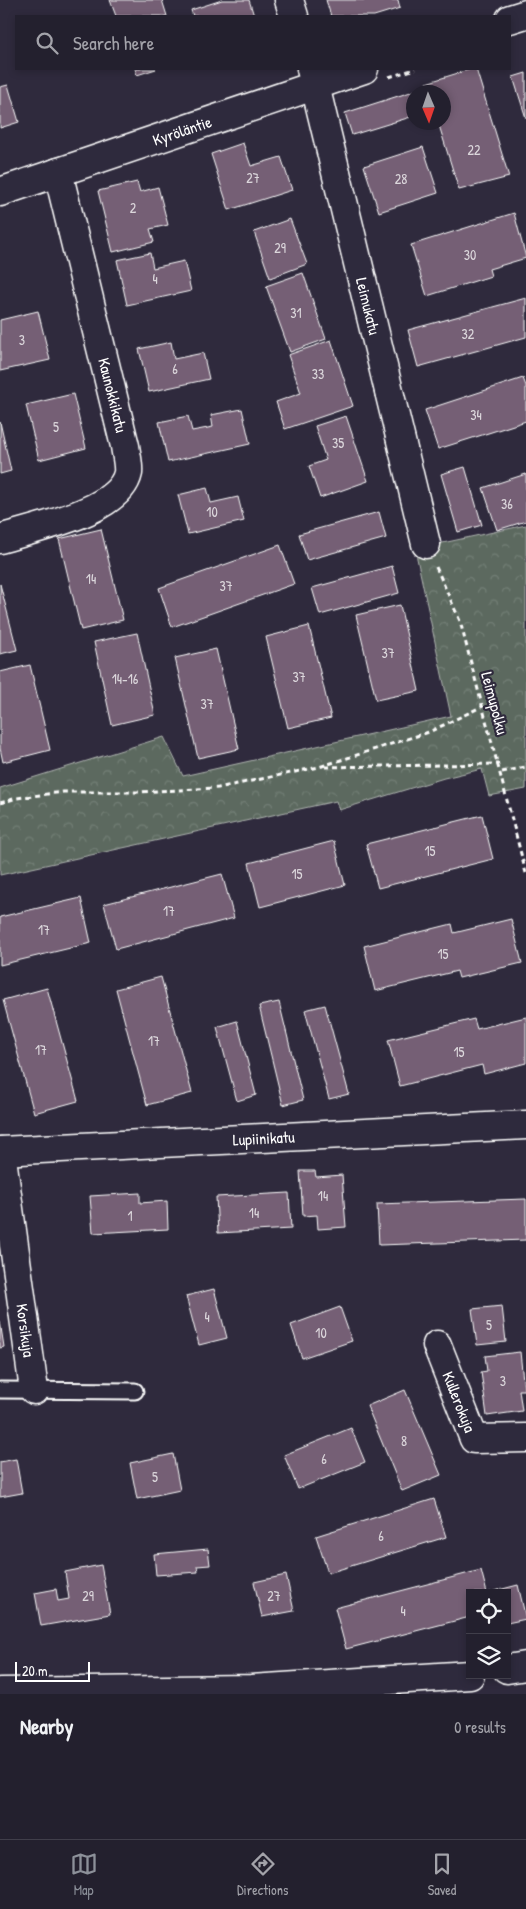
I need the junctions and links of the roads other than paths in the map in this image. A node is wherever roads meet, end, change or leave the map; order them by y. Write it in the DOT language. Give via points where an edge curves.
graph roads {
  1 [pos="289,0"];
  2 [pos="526,14"];
  3 [pos="294,15"];
  4 [pos="511,20"];
  5 [pos="358,70"];
  6 [pos="313,77"];
  7 [pos="58,172"];
  8 [pos="0,192"];
  9 [pos="0,539"];
  10 [pos="426,544"];
  11 [pos="526,1125"];
  12 [pos="0,1151"];
  13 [pos="437,1345"];
  14 [pos="0,1390"];
  15 [pos="34,1390"];
  16 [pos="135,1391"];
  17 [pos="526,1438"];
  18 [pos="526,1666"];
  19 [pos="511,1668"];
  20 [pos="466,1675"];
  21 [pos="0,1692"];
  1 -- 3 [label="street"];
  2 -- 4 [label="street"];
  5 -- 6 [label="street, Kyröläntie"];
  6 -- 7 [label="street, Kyröläntie"];
  6 -- 10 [label="street, Leimukatu"];
  7 -- 8 [label="street, Kyröläntie"];
  7 -- 9 [label="street, Kaunokkikatu" via="125,446 128,473 117,494 97,508"];
  11 -- 12 [label="street, Lupiinikatu"];
  12 -- 15 [label="street, Korsikuja"];
  13 -- 17 [label="street, Kullerokuja" via="474,1440"];
  14 -- 15 [label="lane"];
  15 -- 16 [label="lane"];
  18 -- 19 [label="street"];
  20 -- 21 [label="street" via="251,1689"];
}
